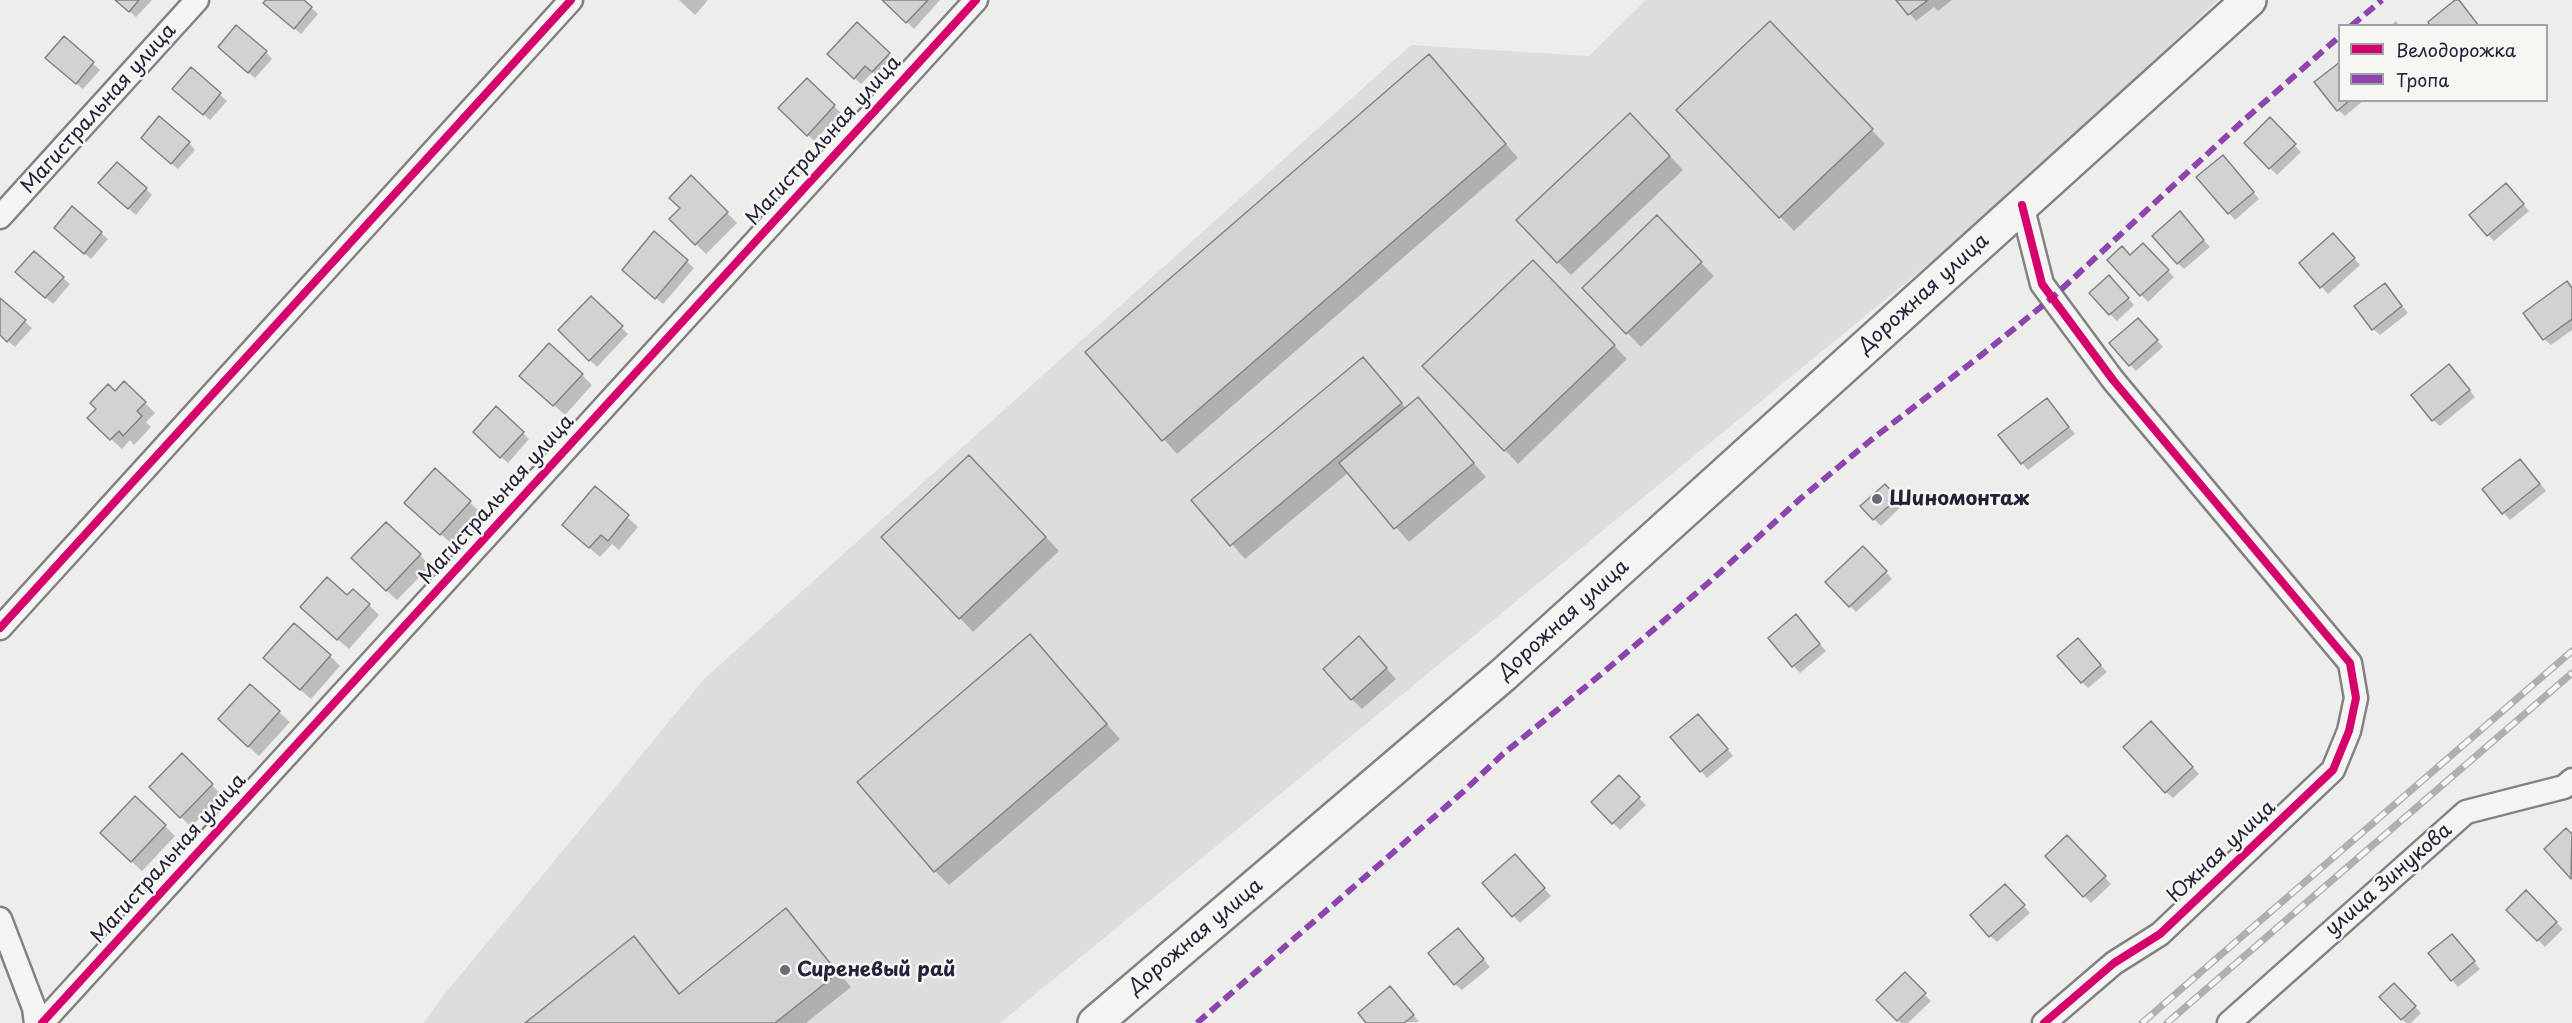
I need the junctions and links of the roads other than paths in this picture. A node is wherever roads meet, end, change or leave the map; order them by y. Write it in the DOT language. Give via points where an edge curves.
graph roads {
  1 [pos="197,0"];
  2 [pos="571,0"];
  3 [pos="976,0"];
  4 [pos="2249,0"];
  5 [pos="2022,205"];
  6 [pos="0,217"];
  7 [pos="0,628"];
  8 [pos="2572,780"];
  9 [pos="0,919"];
  10 [pos="37,1018"];
  11 [pos="1095,1023"];
  12 [pos="2044,1023"];
  13 [pos="2229,1023"];
  1 -- 6 [label="street, Магистральная улица"];
  2 -- 7 [label="street"];
  3 -- 10 [label="street, Магистральная улица"];
  4 -- 5 [label="main road, Дорожная улица"];
  5 -- 11 [label="main road, Дорожная улица" via="1503,675"];
  5 -- 12 [label="street, Южная улица" via="2042,285 2113,380 2350,663 2356,698 2349,731 2333,770 2160,934 2114,963"];
  8 -- 13 [label="street, улица Зинукова" via="2564,787 2466,812"];
  9 -- 10 [label="street"];
}
